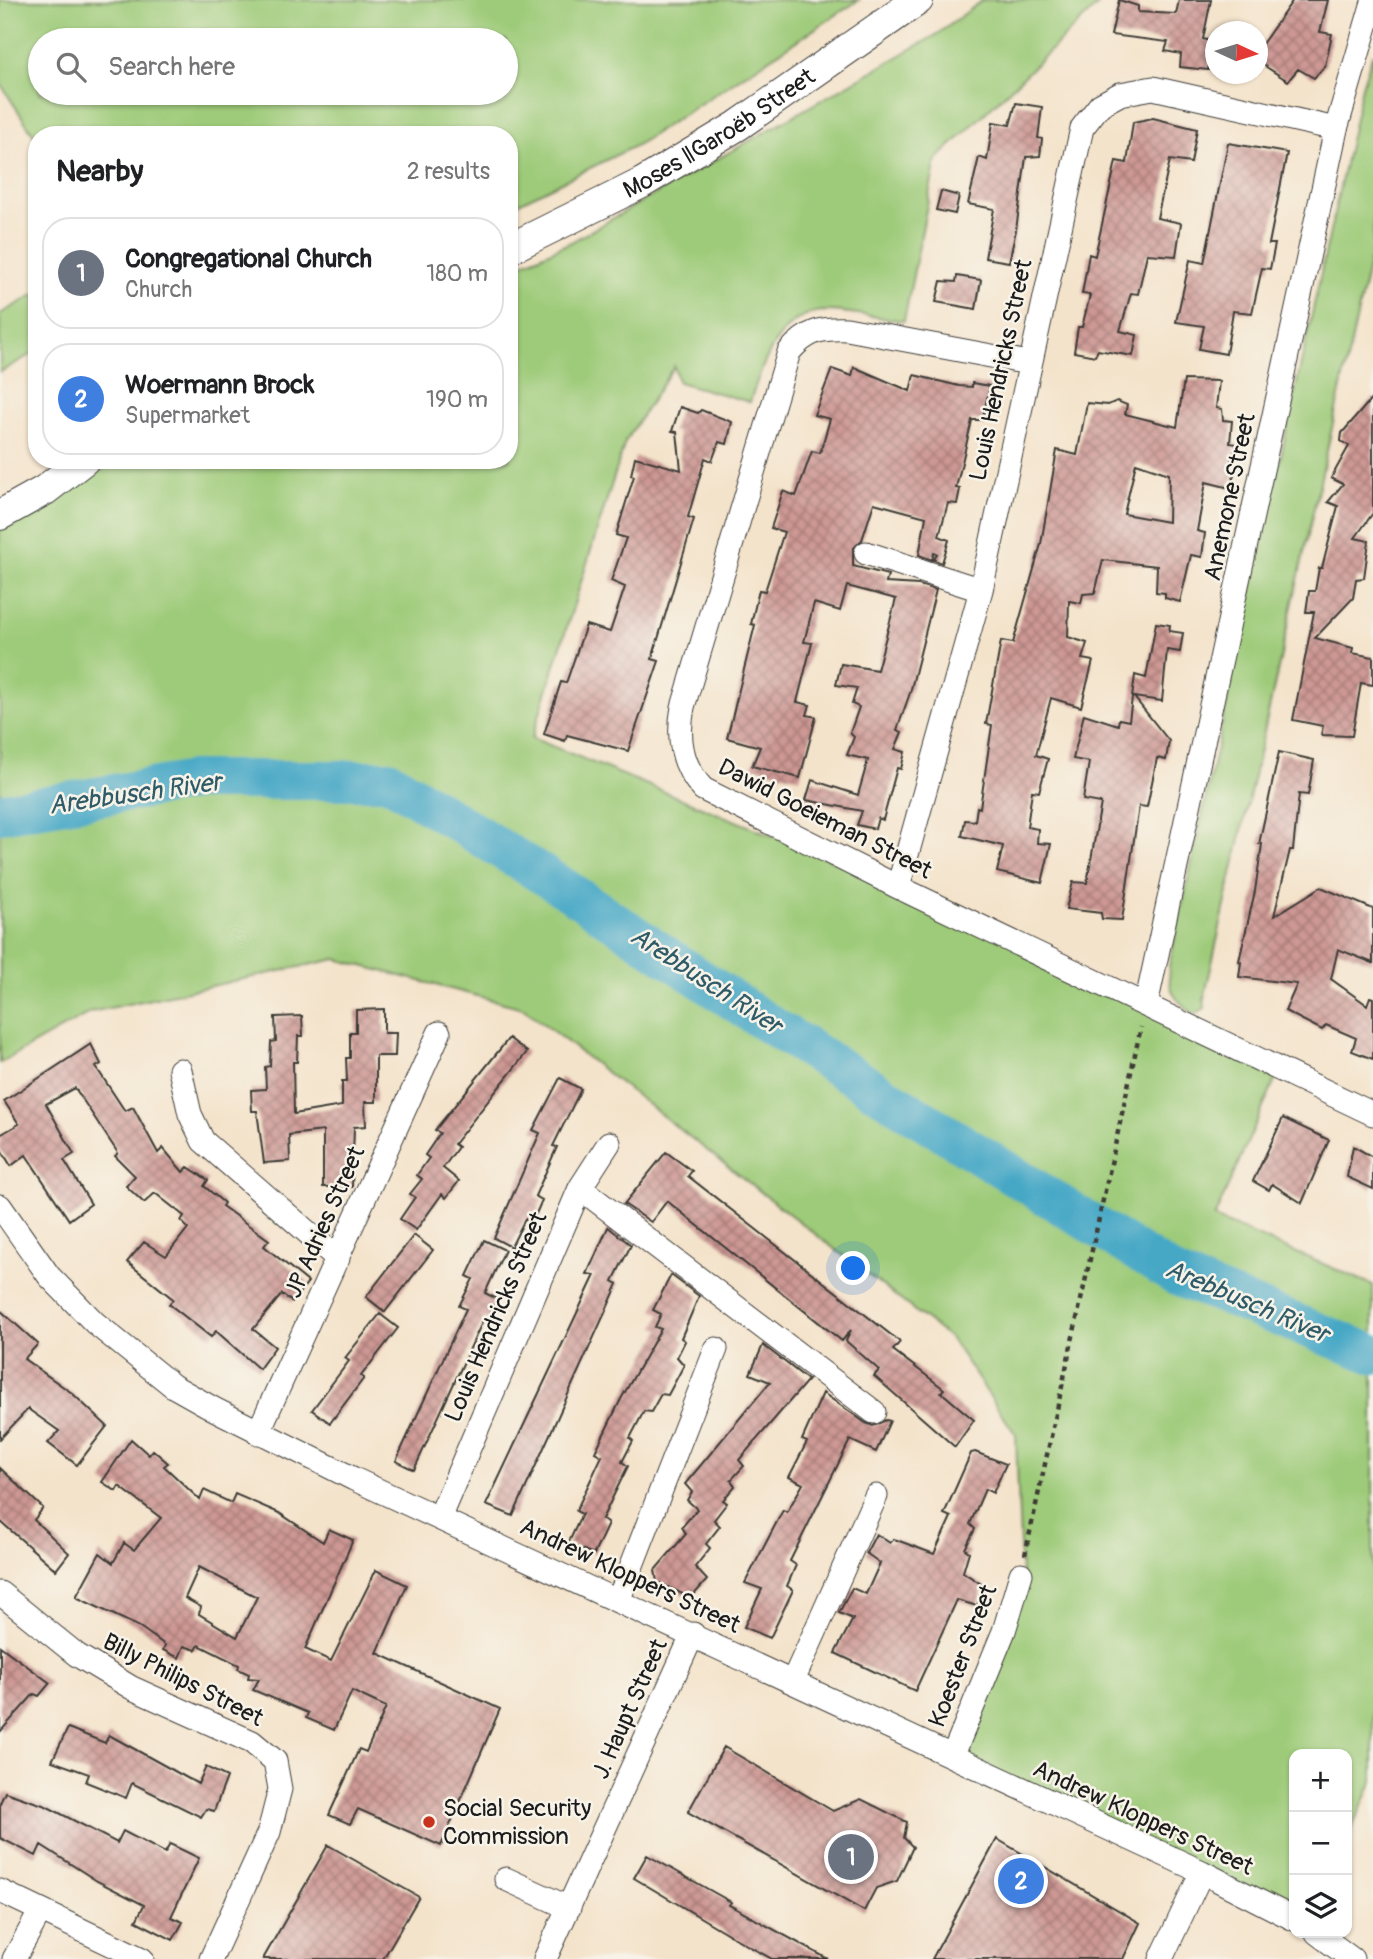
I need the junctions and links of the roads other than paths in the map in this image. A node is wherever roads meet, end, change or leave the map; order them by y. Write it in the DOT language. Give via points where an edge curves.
graph roads {
  1 [pos="918,0"];
  2 [pos="1373,2"];
  3 [pos="1336,129"];
  4 [pos="518,245"];
  5 [pos="1029,363"];
  6 [pos="50,469"];
  7 [pos="73,469"];
  8 [pos="0,494"];
  9 [pos="0,515"];
  10 [pos="866,552"];
  11 [pos="981,590"];
  12 [pos="898,887"];
  13 [pos="1146,1005"];
  14 [pos="439,1033"];
  15 [pos="180,1070"];
  16 [pos="1373,1114"];
  17 [pos="609,1143"];
  18 [pos="580,1188"];
  19 [pos="0,1206"];
  20 [pos="338,1258"];
  21 [pos="716,1349"];
  22 [pos="874,1412"];
  23 [pos="258,1433"];
  24 [pos="876,1496"];
  25 [pos="440,1516"];
  26 [pos="1021,1574"];
  27 [pos="0,1592"];
  28 [pos="618,1601"];
  29 [pos="693,1634"];
  30 [pos="793,1681"];
  31 [pos="953,1755"];
  32 [pos="1202,1872"];
  33 [pos="506,1879"];
  34 [pos="0,1891"];
  35 [pos="569,1908"];
  36 [pos="40,1912"];
  37 [pos="1289,1916"];
  38 [pos="1324,1938"];
  39 [pos="14,1959"];
  40 [pos="142,1959"];
  41 [pos="211,1959"];
  42 [pos="545,1959"];
  43 [pos="1161,1959"];
  44 [pos="1352,1959"];
  1 -- 4 [label="main road, Moses ǁGaroëb Street" via="737,126 642,183"];
  2 -- 3 [label="street, Anemone Street"];
  3 -- 5 [label="street, Louis Hendricks Street" via="1153,88 1120,94 1100,105 1082,128"];
  3 -- 13 [label="street, Anemone Street"];
  5 -- 11 [label="street, Louis Hendricks Street"];
  5 -- 12 [label="street, Dawid Goeieman Street" via="847,329 822,328 803,335 789,352 683,707 680,746 703,789"];
  6 -- 8 [label="main road"];
  7 -- 9 [label="main road" via="46,490"];
  10 -- 11 [label="street"];
  11 -- 12 [label="street, Louis Hendricks Street"];
  12 -- 13 [label="street, Dawid Goeieman Street"];
  13 -- 16 [label="street, Dawid Goeieman Street"];
  14 -- 20 [label="street, JP Adries Street"];
  15 -- 20 [label="street" via="190,1114 203,1141"];
  17 -- 18 [label="street, Louis Hendricks Street"];
  18 -- 22 [label="street"];
  18 -- 25 [label="street, Louis Hendricks Street"];
  19 -- 23 [label="street, Andrew Kloppers Street" via="49,1276 96,1323 173,1386"];
  20 -- 23 [label="street, JP Adries Street"];
  21 -- 28 [label="street"];
  23 -- 25 [label="street, Andrew Kloppers Street"];
  24 -- 30 [label="street"];
  25 -- 28 [label="street, Andrew Kloppers Street"];
  26 -- 31 [label="street, Koester Street" via="1004,1631"];
  27 -- 41 [label="street, Billy Philips Street" via="77,1654 132,1688 252,1742 275,1762 280,1789 269,1832"];
  28 -- 29 [label="street, Andrew Kloppers Street"];
  29 -- 30 [label="street, Andrew Kloppers Street"];
  29 -- 35 [label="street, J. Haupt Street"];
  30 -- 31 [label="street, Andrew Kloppers Street"];
  31 -- 32 [label="street, Andrew Kloppers Street" via="1017,1789"];
  32 -- 37 [label="street, Andrew Kloppers Street"];
  32 -- 43 [label="street"];
  33 -- 35 [label="street"];
  34 -- 36 [label="street"];
  35 -- 42 [label="street, J. Haupt Street"];
  36 -- 39 [label="street"];
  36 -- 40 [label="street"];
  38 -- 44 [label="street"];
}
